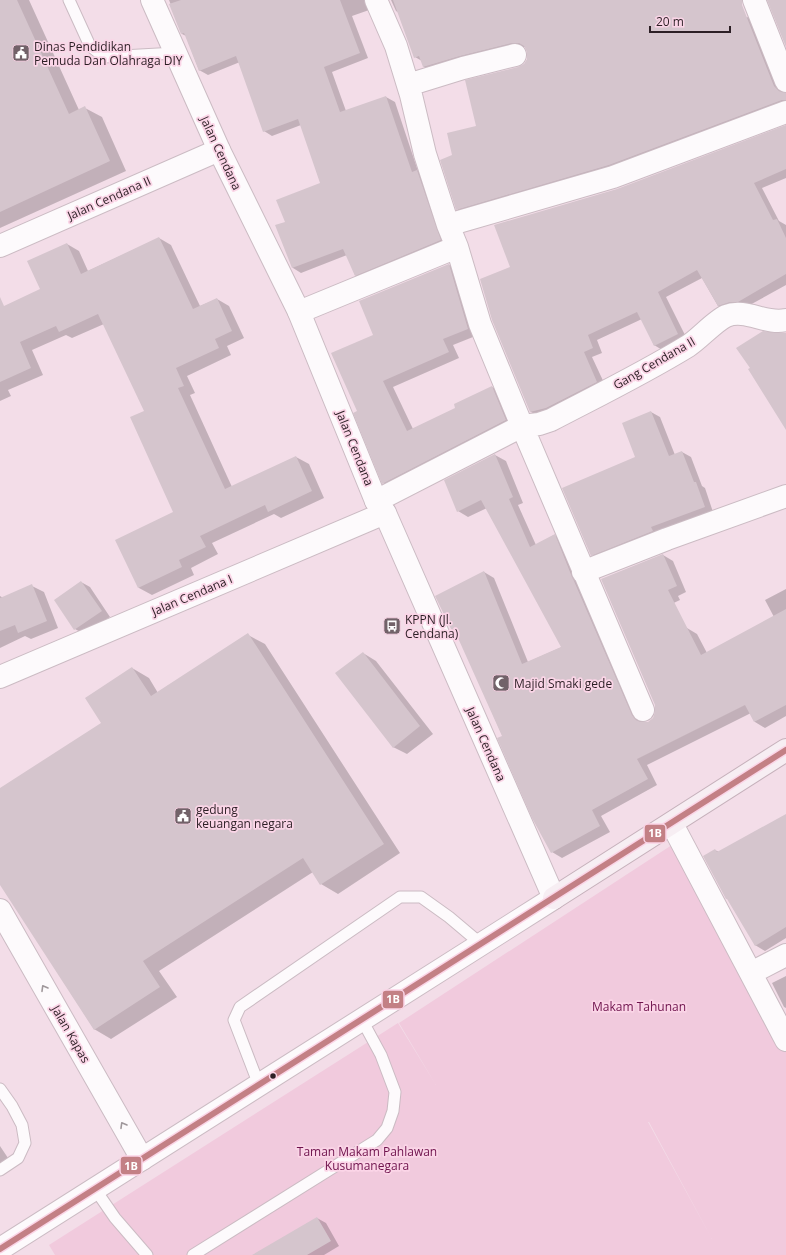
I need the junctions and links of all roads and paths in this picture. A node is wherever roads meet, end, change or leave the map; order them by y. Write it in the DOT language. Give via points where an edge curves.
graph roads {
  1 [pos="69,0"];
  2 [pos="152,0"];
  3 [pos="376,0"];
  4 [pos="754,0"];
  5 [pos="176,53"];
  6 [pos="516,55"];
  7 [pos="786,81"];
  8 [pos="408,85"];
  9 [pos="786,112"];
  10 [pos="219,150"];
  11 [pos="448,226"];
  12 [pos="0,246"];
  13 [pos="457,247"];
  14 [pos="299,312"];
  15 [pos="786,320"];
  16 [pos="522,426"];
  17 [pos="786,496"];
  18 [pos="381,507"];
  19 [pos="583,572"];
  20 [pos="0,677"];
  21 [pos="643,710"];
  22 [pos="786,750"];
  23 [pos="672,824"];
  24 [pos="554,898"];
  25 [pos="0,910"];
  26 [pos="481,944"];
  27 [pos="786,955"];
  28 [pos="751,973"];
  29 [pos="362,1020"];
  30 [pos="786,1040"];
  31 [pos="259,1085"];
  32 [pos="0,1089"];
  33 [pos="142,1159"];
  34 [pos="0,1170"];
  35 [pos="95,1189"];
  36 [pos="0,1249"];
  37 [pos="147,1255"];
  38 [pos="192,1255"];
  1 -- 5 [label="lane" via="90,46 104,57"];
  2 -- 5 [label="street, Jalan Cendana"];
  3 -- 8 [label="street" via="396,46"];
  4 -- 7 [label="street"];
  5 -- 10 [label="street, Jalan Cendana"];
  6 -- 8 [label="street"];
  8 -- 11 [label="street" via="425,154"];
  9 -- 11 [label="street" via="613,177"];
  10 -- 12 [label="street, Jalan Cendana II"];
  10 -- 14 [label="street, Jalan Cendana"];
  11 -- 13 [label="street"];
  13 -- 14 [label="street"];
  13 -- 16 [label="street" via="480,324"];
  14 -- 18 [label="street, Jalan Cendana"];
  15 -- 16 [label="street, Gang Cendana II" via="737,314 725,316 689,345 629,379 551,420"];
  16 -- 18 [label="street, Gang Cendana II"];
  16 -- 19 [label="street"];
  17 -- 19 [label="street"];
  18 -- 20 [label="street, Jalan Cendana I"];
  18 -- 24 [label="street, Jalan Cendana"];
  19 -- 21 [label="street"];
  22 -- 23 [label="main road"];
  23 -- 24 [label="main road"];
  23 -- 28 [label="street"];
  24 -- 26 [label="street"];
  33 -- 25 [label="street, Jalan Kapas, one-way"];
  26 -- 29 [label="street"];
  26 -- 31 [label="lane" via="421,897 400,897 240,1007 234,1020"];
  27 -- 28 [label="street"];
  28 -- 30 [label="street"];
  29 -- 31 [label="street"];
  29 -- 38 [label="lane" via="381,1055 395,1092 393,1111 387,1128 377,1140"];
  31 -- 33 [label="street"];
  32 -- 34 [label="lane" via="22,1125 25,1143 18,1158"];
  33 -- 35 [label="street"];
  35 -- 36 [label="street"];
  35 -- 37 [label="lane" via="115,1218"];
}
